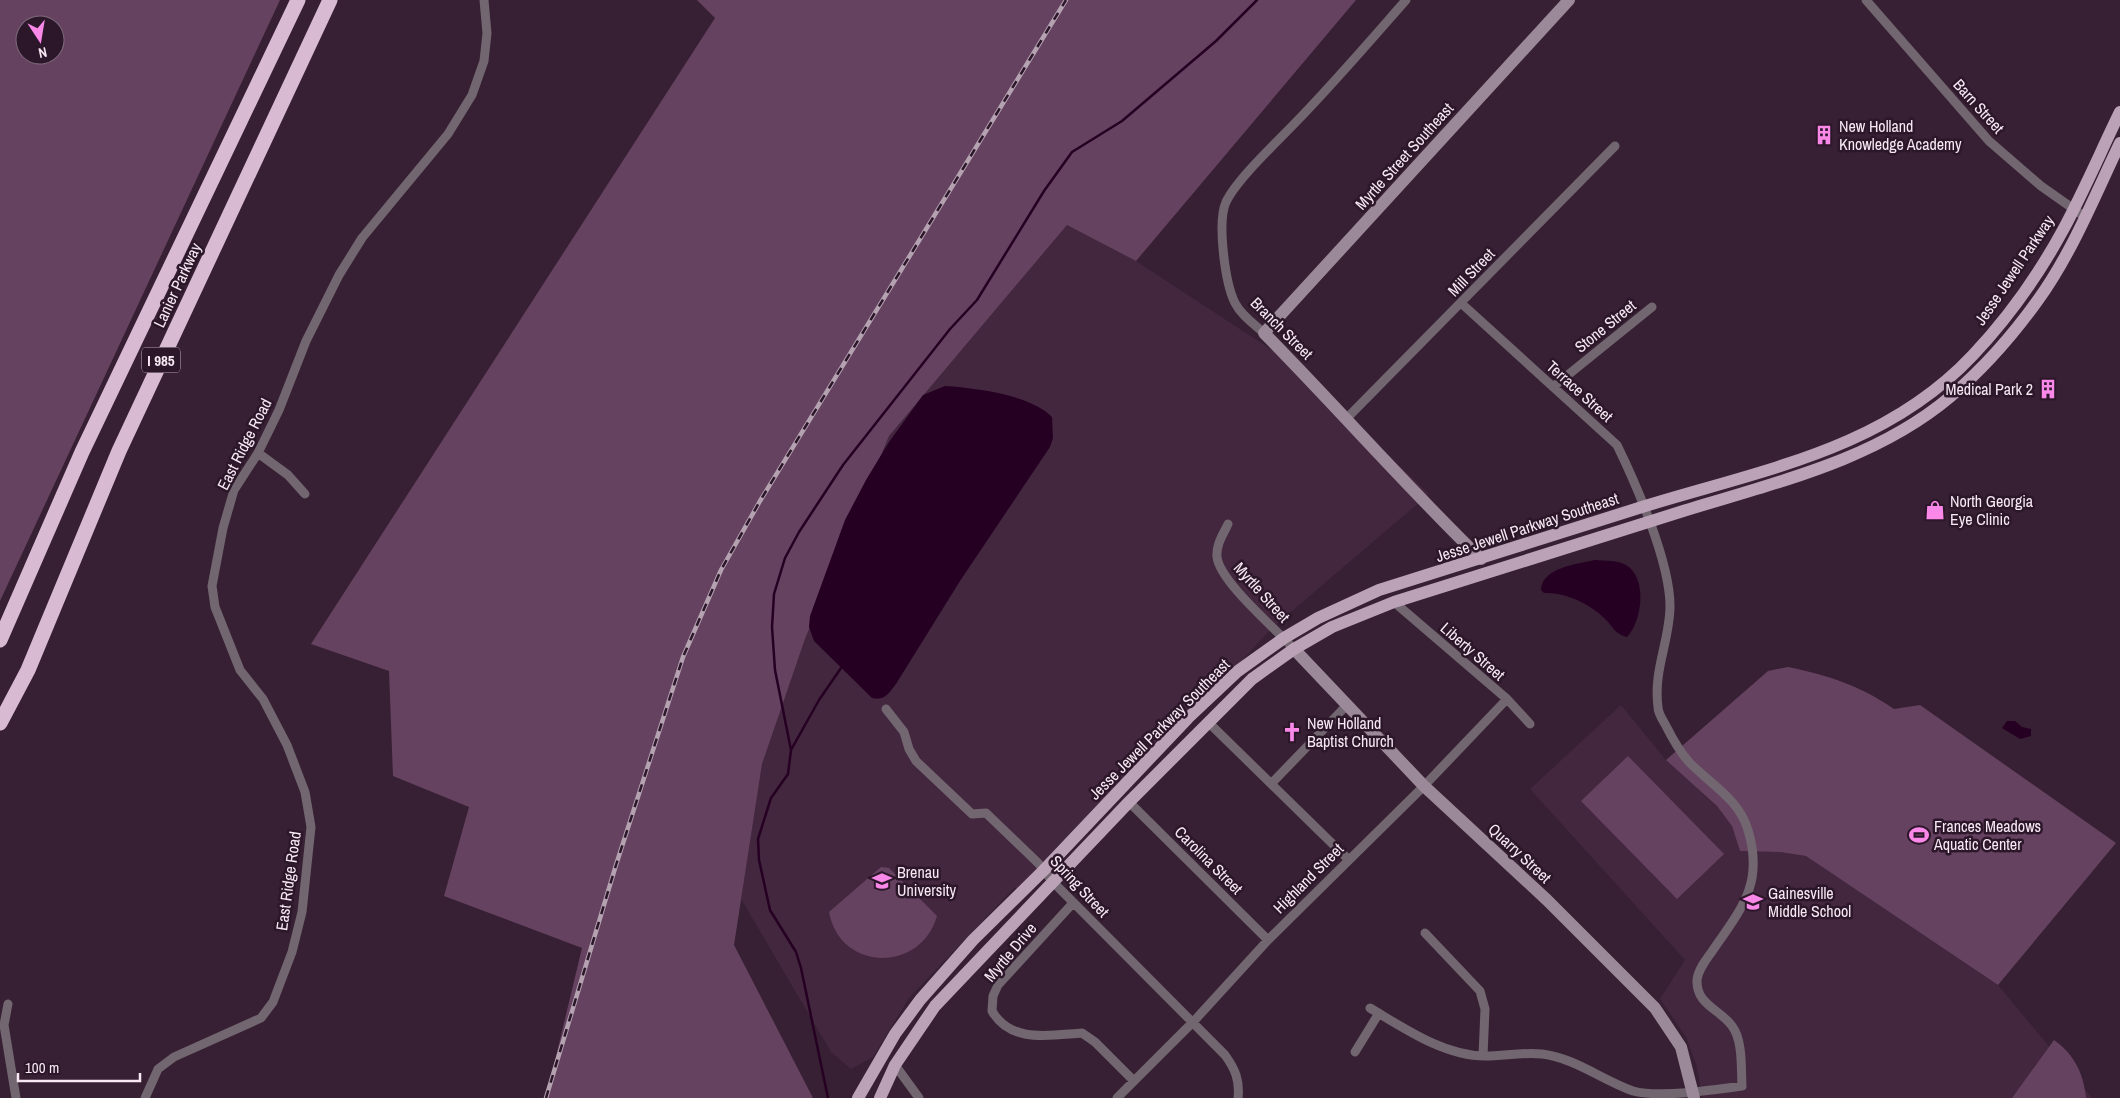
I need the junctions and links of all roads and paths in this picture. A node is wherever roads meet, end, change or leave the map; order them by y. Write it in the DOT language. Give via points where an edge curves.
graph roads {
  1 [pos="298,0"];
  2 [pos="330,0"];
  3 [pos="484,0"];
  4 [pos="1406,0"];
  5 [pos="1569,0"];
  6 [pos="1866,0"];
  7 [pos="2120,112"];
  8 [pos="2120,143"];
  9 [pos="1615,146"];
  10 [pos="2073,209"];
  11 [pos="2085,217"];
  12 [pos="1461,303"];
  13 [pos="1652,307"];
  14 [pos="1264,333"];
  15 [pos="1553,387"];
  16 [pos="1347,418"];
  17 [pos="258,453"];
  18 [pos="305,494"];
  19 [pos="1643,507"];
  20 [pos="1648,522"];
  21 [pos="1228,524"];
  22 [pos="1481,558"];
  23 [pos="1394,602"];
  24 [pos="1284,638"];
  25 [pos="0,640"];
  26 [pos="1294,649"];
  27 [pos="1506,699"];
  28 [pos="1347,705"];
  29 [pos="886,709"];
  30 [pos="1208,722"];
  31 [pos="0,723"];
  32 [pos="1530,724"];
  33 [pos="1272,783"];
  34 [pos="1424,786"];
  35 [pos="1129,802"];
  36 [pos="1348,859"];
  37 [pos="1044,872"];
  38 [pos="1053,882"];
  39 [pos="1074,903"];
  40 [pos="1424,933"];
  41 [pos="1268,940"];
  42 [pos="8,1004"];
  43 [pos="1370,1008"];
  44 [pos="1379,1013"];
  45 [pos="1194,1021"];
  46 [pos="1355,1052"];
  47 [pos="1483,1056"];
  48 [pos="895,1065"];
  49 [pos="1134,1081"];
  50 [pos="1694,1095"];
  51 [pos="16,1098"];
  52 [pos="144,1098"];
  53 [pos="858,1098"];
  54 [pos="880,1098"];
  55 [pos="919,1098"];
  56 [pos="1117,1098"];
  57 [pos="1238,1098"];
  1 -- 25 [label="highway, Lanier Parkway / I 985" via="82,452"];
  2 -- 31 [label="highway, Lanier Parkway / I 985" via="118,452 28,670"];
  3 -- 17 [label="street, East Ridge Road" via="487,32 484,61 472,95 448,134 362,238 339,275 306,341"];
  4 -- 14 [label="street, Branch Street" via="1225,204 1222,225 1226,270 1235,303"];
  5 -- 14 [label="street, Myrtle Street Southeast"];
  6 -- 10 [label="street, Barn Street" via="1989,141"];
  7 -- 10 [label="main road, Jesse Jewell Parkway"];
  8 -- 11 [label="main road, Jesse Jewell Parkway"];
  9 -- 12 [label="street, Mill Street"];
  10 -- 11 [label="street, Barn Street"];
  10 -- 19 [label="main road, Jesse Jewell Parkway" via="2005,319 1972,356 1906,410 1830,450"];
  11 -- 20 [label="main road, Jesse Jewell Parkway" via="2039,299 2017,327 1984,365 1949,398 1919,420 1882,443 1842,460"];
  12 -- 15 [label="street, Terrace Street"];
  12 -- 16 [label="street, Mill Street"];
  13 -- 15 [label="street, Stone Street"];
  14 -- 16 [label="street, Branch Street"];
  15 -- 19 [label="street, Terrace Street" via="1616,445"];
  16 -- 22 [label="street, Branch Street" via="1421,500"];
  17 -- 18 [label="street" via="288,475"];
  17 -- 52 [label="street, East Ridge Road" via="234,490 212,586 215,607 240,670 263,700 288,745 305,792 311,827 302,912 292,952 273,1002 261,1018 174,1057 158,1069"];
  19 -- 20 [label="street, Terrace Street"];
  19 -- 22 [label="main road, Jesse Jewell Parkway Southeast"];
  20 -- 23 [label="main road, Jesse Jewell Parkway Southeast"];
  20 -- 50 [label="street, Terrace Street" via="1666,573 1670,606 1657,674 1658,709 1673,742 1739,810 1748,827 1754,863 1751,889 1702,966 1697,980 1706,1004 1733,1027 1742,1086"];
  21 -- 24 [label="street, Myrtle Street" via="1218,543 1217,557 1222,574"];
  22 -- 24 [label="main road, Jesse Jewell Parkway Southeast" via="1379,590 1318,618"];
  23 -- 26 [label="main road, Jesse Jewell Parkway Southeast" via="1332,627"];
  23 -- 27 [label="street, Liberty Street"];
  24 -- 26 [label="street, Myrtle Street"];
  24 -- 37 [label="main road, Jesse Jewell Parkway Southeast" via="1238,671 1188,718"];
  26 -- 28 [label="street, Quarry Street"];
  26 -- 30 [label="main road, Jesse Jewell Parkway Southeast" via="1252,679"];
  27 -- 32 [label="street, Liberty Street"];
  27 -- 34 [label="street, Highland Street"];
  28 -- 33 [label="street"];
  28 -- 34 [label="street, Quarry Street"];
  29 -- 37 [label="street, Spring Street" via="904,732 916,761 972,814 986,813"];
  30 -- 33 [label="street"];
  30 -- 35 [label="main road, Jesse Jewell Parkway Southeast"];
  33 -- 36 [label="street"];
  34 -- 36 [label="street, Highland Street"];
  34 -- 50 [label="street, Quarry Street" via="1548,900 1655,1008 1681,1047"];
  35 -- 38 [label="main road, Jesse Jewell Parkway Southeast"];
  35 -- 41 [label="street, Carolina Street"];
  36 -- 41 [label="street, Highland Street"];
  37 -- 38 [label="street, Spring Street"];
  37 -- 53 [label="main road, Jesse Jewell Parkway Southeast" via="973,940 920,1000 895,1034"];
  38 -- 39 [label="street, Spring Street"];
  38 -- 48 [label="main road, Jesse Jewell Parkway Southeast" via="935,1006"];
  39 -- 45 [label="street, Spring Street"];
  39 -- 49 [label="street, Myrtle Drive" via="998,985 992,996 992,1011 1004,1024 1024,1034 1037,1037 1082,1033"];
  40 -- 47 [label="street" via="1480,991 1485,1009"];
  41 -- 45 [label="street, Highland Street"];
  42 -- 51 [label="street" via="4,1025"];
  43 -- 44 [label="street"];
  44 -- 46 [label="street"];
  44 -- 47 [label="street" via="1452,1050"];
  45 -- 49 [label="street, Highland Street"];
  45 -- 57 [label="street, Spring Street" via="1226,1055 1235,1070"];
  47 -- 50 [label="street" via="1542,1054 1576,1064 1635,1092"];
  48 -- 54 [label="main road, Jesse Jewell Parkway Southeast"];
  48 -- 55 [label="street"];
  49 -- 56 [label="street"];
}
